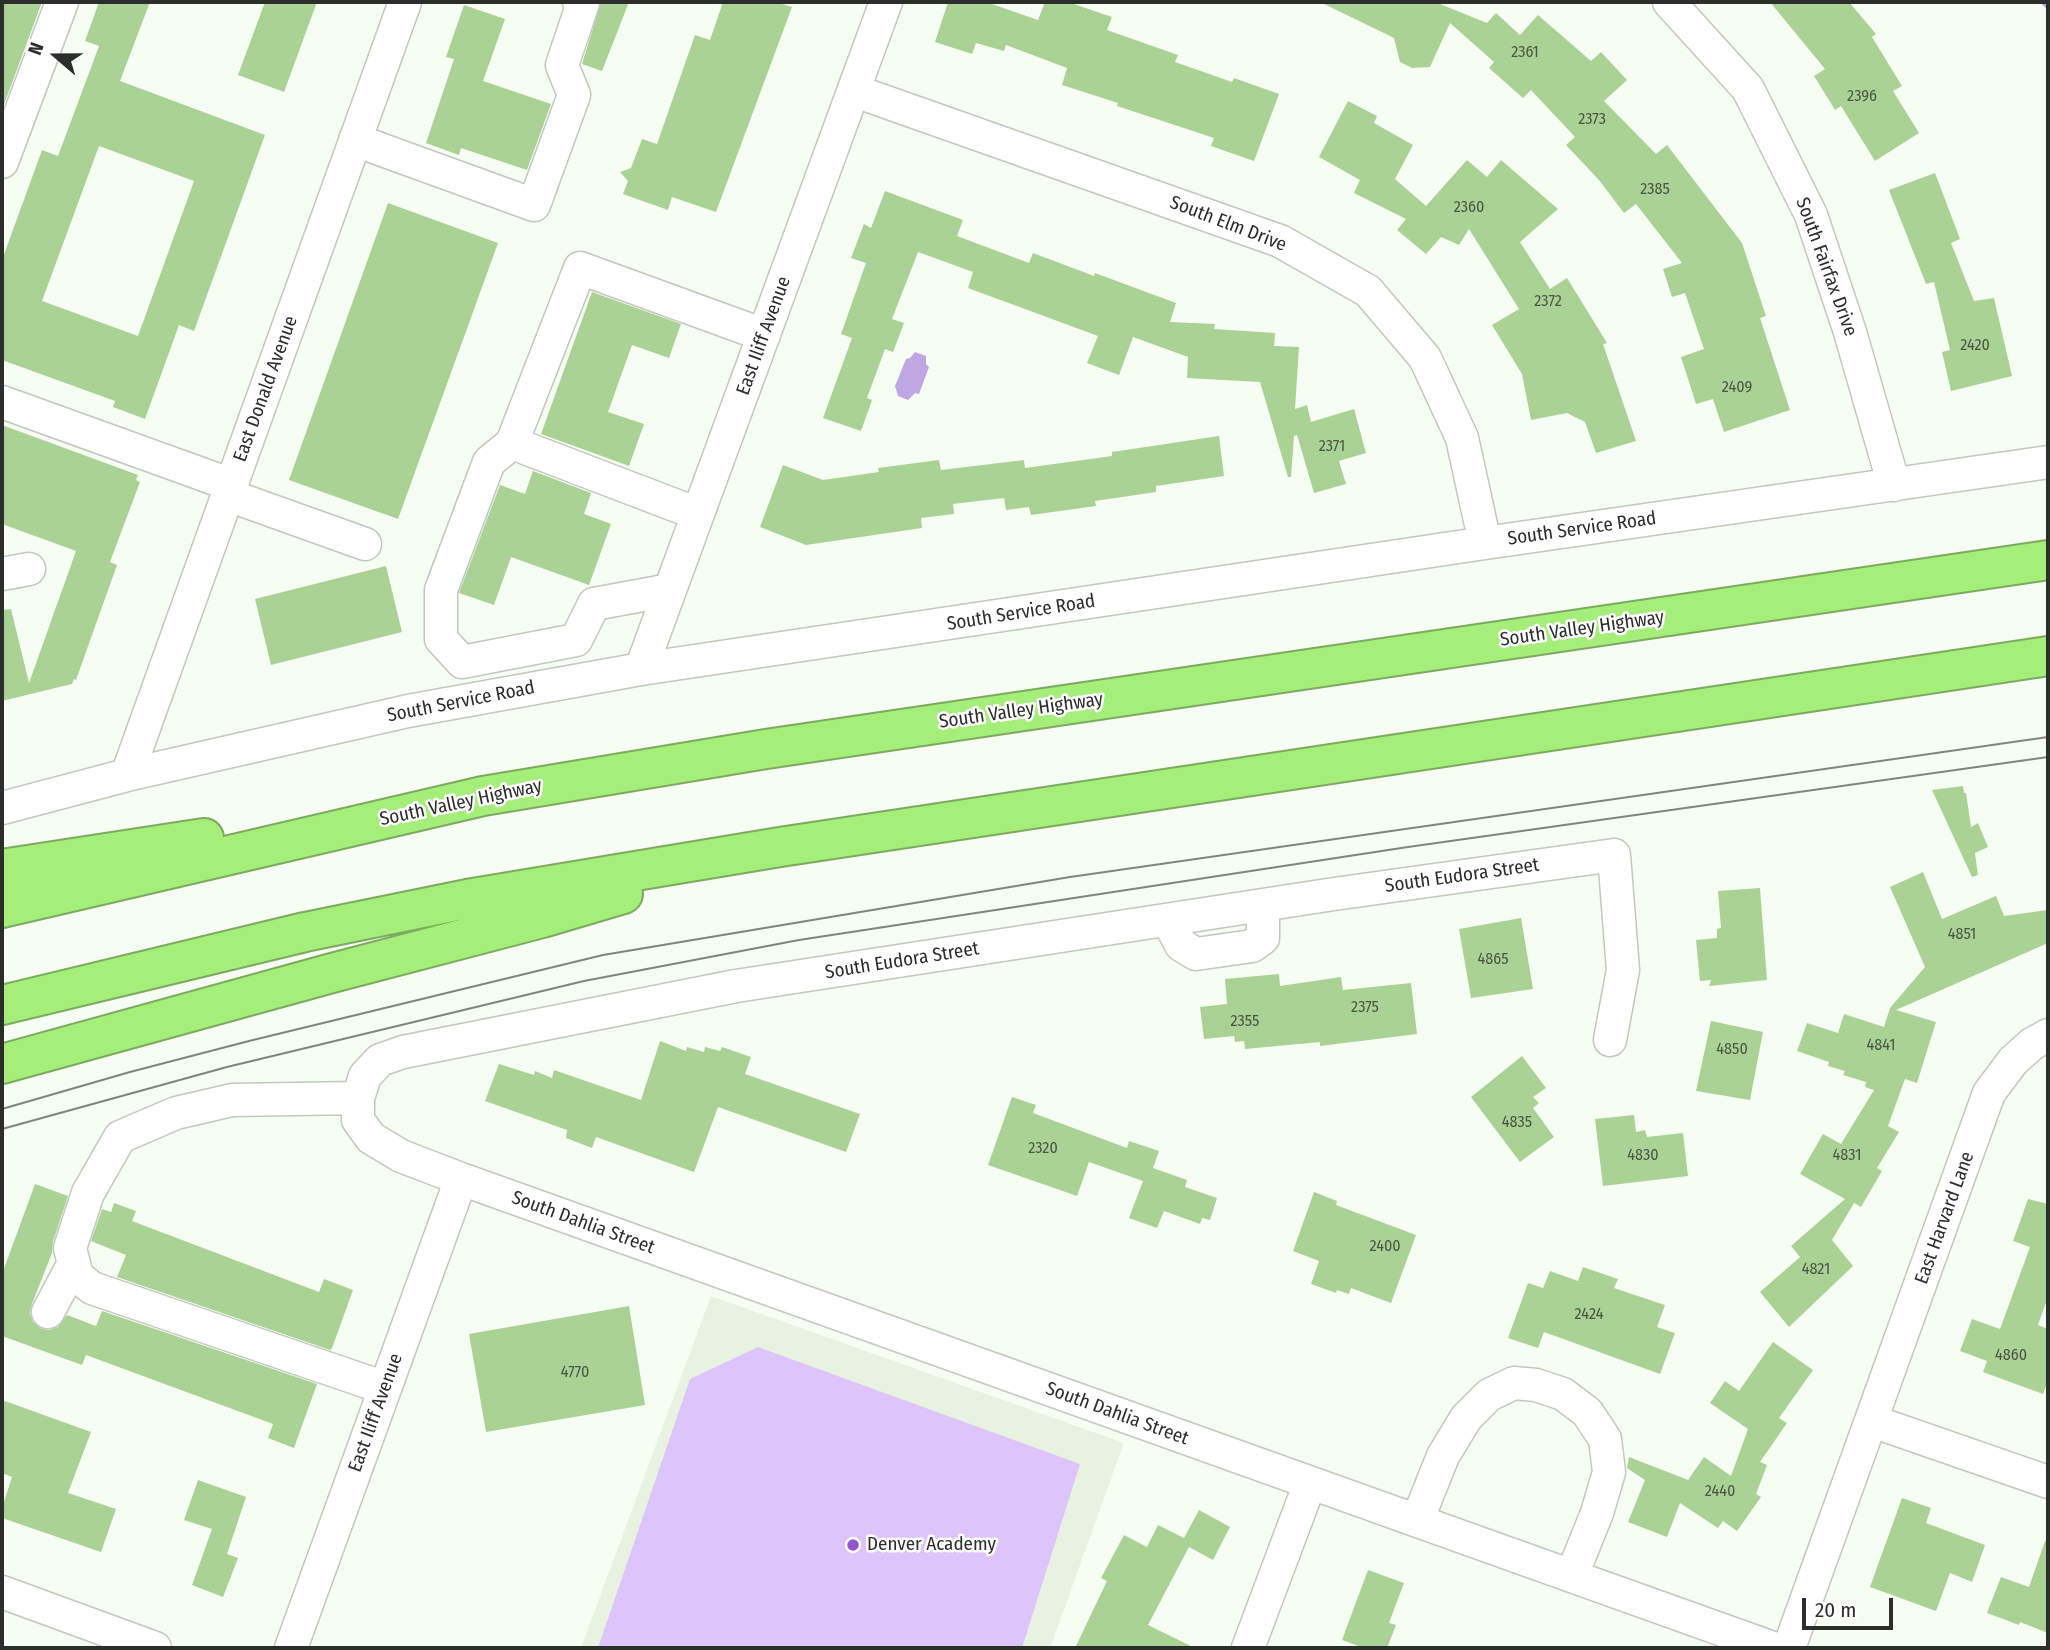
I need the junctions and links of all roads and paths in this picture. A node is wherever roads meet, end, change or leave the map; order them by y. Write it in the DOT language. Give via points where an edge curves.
graph roads {
  1 [pos="62,2"];
  2 [pos="405,2"];
  3 [pos="579,2"];
  4 [pos="886,2"];
  5 [pos="1669,2"];
  6 [pos="855,91"];
  7 [pos="355,140"];
  8 [pos="2,162"];
  9 [pos="764,335"];
  10 [pos="2,402"];
  11 [pos="512,443"];
  12 [pos="2048,462"];
  13 [pos="1894,485"];
  14 [pos="230,490"];
  15 [pos="698,514"];
  16 [pos="1485,543"];
  17 [pos="365,544"];
  18 [pos="2048,560"];
  19 [pos="670,590"];
  20 [pos="2048,656"];
  21 [pos="462,662"];
  22 [pos="641,669"];
  23 [pos="467,700"];
  24 [pos="127,775"];
  25 [pos="483,796"];
  26 [pos="2,808"];
  27 [pos="780,847"];
  28 [pos="2,869"];
  29 [pos="2,908"];
  30 [pos="2,1005"];
  31 [pos="2048,1035"];
  32 [pos="1610,1040"];
  33 [pos="2,1064"];
  34 [pos="358,1098"];
  35 [pos="461,1179"];
  36 [pos="74,1263"];
  37 [pos="48,1312"];
  38 [pos="385,1388"];
  39 [pos="1872,1421"];
  40 [pos="2048,1482"];
  41 [pos="1310,1483"];
  42 [pos="1417,1521"];
  43 [pos="1572,1575"];
  44 [pos="2,1592"];
  45 [pos="155,1648"];
  46 [pos="290,1648"];
  47 [pos="1248,1648"];
  48 [pos="1773,1648"];
  49 [pos="1789,1648"];
  1 -- 8 [label="street"];
  2 -- 7 [label="street, East Donald Avenue"];
  3 -- 7 [label="street" via="583,3 562,65 574,95 534,205"];
  4 -- 6 [label="street, East Iliff Avenue"];
  5 -- 13 [label="street, South Fairfax Drive" via="1748,89 1811,215"];
  6 -- 9 [label="street, East Iliff Avenue"];
  6 -- 16 [label="street, South Elm Drive" via="1280,241 1368,291 1425,358 1462,438"];
  7 -- 14 [label="street, East Donald Avenue"];
  9 -- 11 [label="street" via="580,268"];
  9 -- 15 [label="street, East Iliff Avenue"];
  10 -- 14 [label="street"];
  11 -- 15 [label="street"];
  11 -- 21 [label="street" via="489,462 441,590 441,639"];
  12 -- 13 [label="street, South Service Road"];
  13 -- 16 [label="street, South Service Road"];
  14 -- 17 [label="street"];
  14 -- 24 [label="street, East Donald Avenue"];
  15 -- 19 [label="street, East Iliff Avenue"];
  16 -- 22 [label="street, South Service Road"];
  18 -- 25 [label="highway, South Valley Highway" via="766,748"];
  19 -- 21 [label="street" via="594,604 576,640"];
  19 -- 22 [label="street, East Iliff Avenue"];
  20 -- 27 [label="highway"];
  21 -- 23 [label="street"];
  22 -- 23 [label="street, South Service Road"];
  23 -- 24 [label="street, South Service Road"];
  24 -- 26 [label="street, South Service Road"];
  25 -- 28 [label="highway"];
  25 -- 29 [label="highway, South Valley Highway"];
  27 -- 30 [label="highway" via="413,910"];
  27 -- 33 [label="highway" via="542,918"];
  31 -- 39 [label="street, East Harvard Lane" via="2013,1061 1989,1093"];
  32 -- 34 [label="street, South Eudora Street" via="1623,970 1614,855 736,986 403,1052 380,1060 365,1076"];
  34 -- 35 [label="street" via="358,1120 370,1138 401,1156"];
  34 -- 36 [label="street" via="232,1100 176,1113 120,1137 88,1194 71,1248"];
  35 -- 38 [label="street, East Iliff Avenue"];
  35 -- 41 [label="street, South Dahlia Street"];
  36 -- 37 [label="street"];
  36 -- 38 [label="street" via="78,1276 92,1288"];
  38 -- 46 [label="street, East Iliff Avenue"];
  39 -- 40 [label="street"];
  39 -- 49 [label="street, East Harvard Lane"];
  41 -- 42 [label="street, South Dahlia Street"];
  41 -- 47 [label="street"];
  42 -- 43 [label="street, South Dahlia Street"];
  42 -- 43 [label="street" via="1443,1457 1466,1418 1489,1395 1514,1383 1563,1394 1587,1412 1605,1439 1609,1472"];
  43 -- 48 [label="street, South Dahlia Street"];
  44 -- 45 [label="street"];
}
